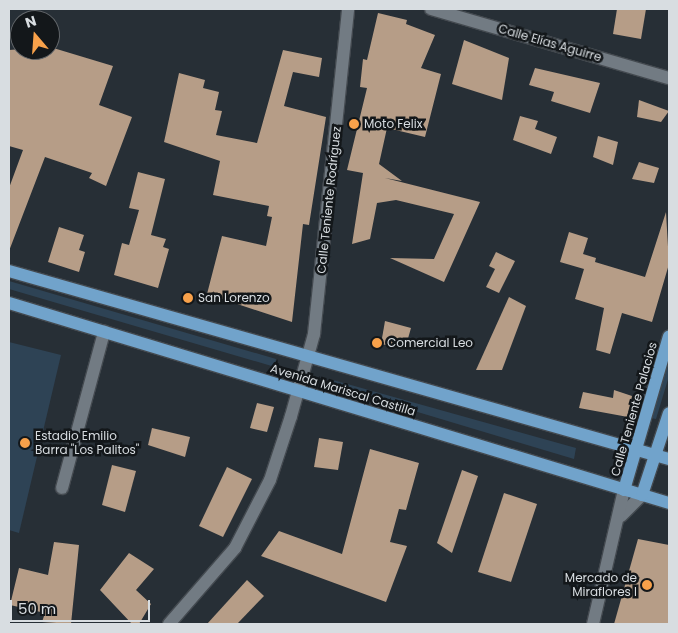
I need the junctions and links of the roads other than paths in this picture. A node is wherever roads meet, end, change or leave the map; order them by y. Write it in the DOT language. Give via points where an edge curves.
graph roads {
  1 [pos="348,9"];
  2 [pos="431,9"];
  3 [pos="669,78"];
  4 [pos="9,271"];
  5 [pos="9,303"];
  6 [pos="104,332"];
  7 [pos="669,336"];
  8 [pos="308,356"];
  9 [pos="298,390"];
  10 [pos="669,413"];
  11 [pos="636,449"];
  12 [pos="656,454"];
  13 [pos="669,459"];
  14 [pos="62,488"];
  15 [pos="624,490"];
  16 [pos="642,495"];
  17 [pos="669,503"];
  18 [pos="621,516"];
  19 [pos="169,624"];
  20 [pos="593,624"];
  1 -- 8 [label="street, Calle Teniente Rodríguez" via="314,334"];
  2 -- 3 [label="street, Calle Elías Aguirre"];
  4 -- 8 [label="main road, Avenida Mariscal Castilla"];
  5 -- 6 [label="main road, Avenida Mariscal Castilla"];
  6 -- 9 [label="main road, Avenida Mariscal Castilla"];
  6 -- 14 [label="street"];
  7 -- 11 [label="main road, Calle Teniente Palacios"];
  8 -- 9 [label="street, Calle Teniente Rodríguez"];
  8 -- 11 [label="main road, Avenida Mariscal Castilla"];
  9 -- 15 [label="main road, Avenida Mariscal Castilla"];
  9 -- 19 [label="street, Calle Teniente Rodríguez" via="270,480 235,548"];
  10 -- 12 [label="main road"];
  11 -- 12 [label="main road, Avenida Mariscal Castilla"];
  11 -- 15 [label="main road, Calle Teniente Palacios"];
  12 -- 13 [label="main road, Avenida Mariscal Castilla"];
  12 -- 16 [label="main road"];
  15 -- 16 [label="main road, Avenida Mariscal Castilla"];
  15 -- 18 [label="street"];
  16 -- 17 [label="main road, Avenida Mariscal Castilla"];
  16 -- 18 [label="street"];
  18 -- 20 [label="street"];
}
